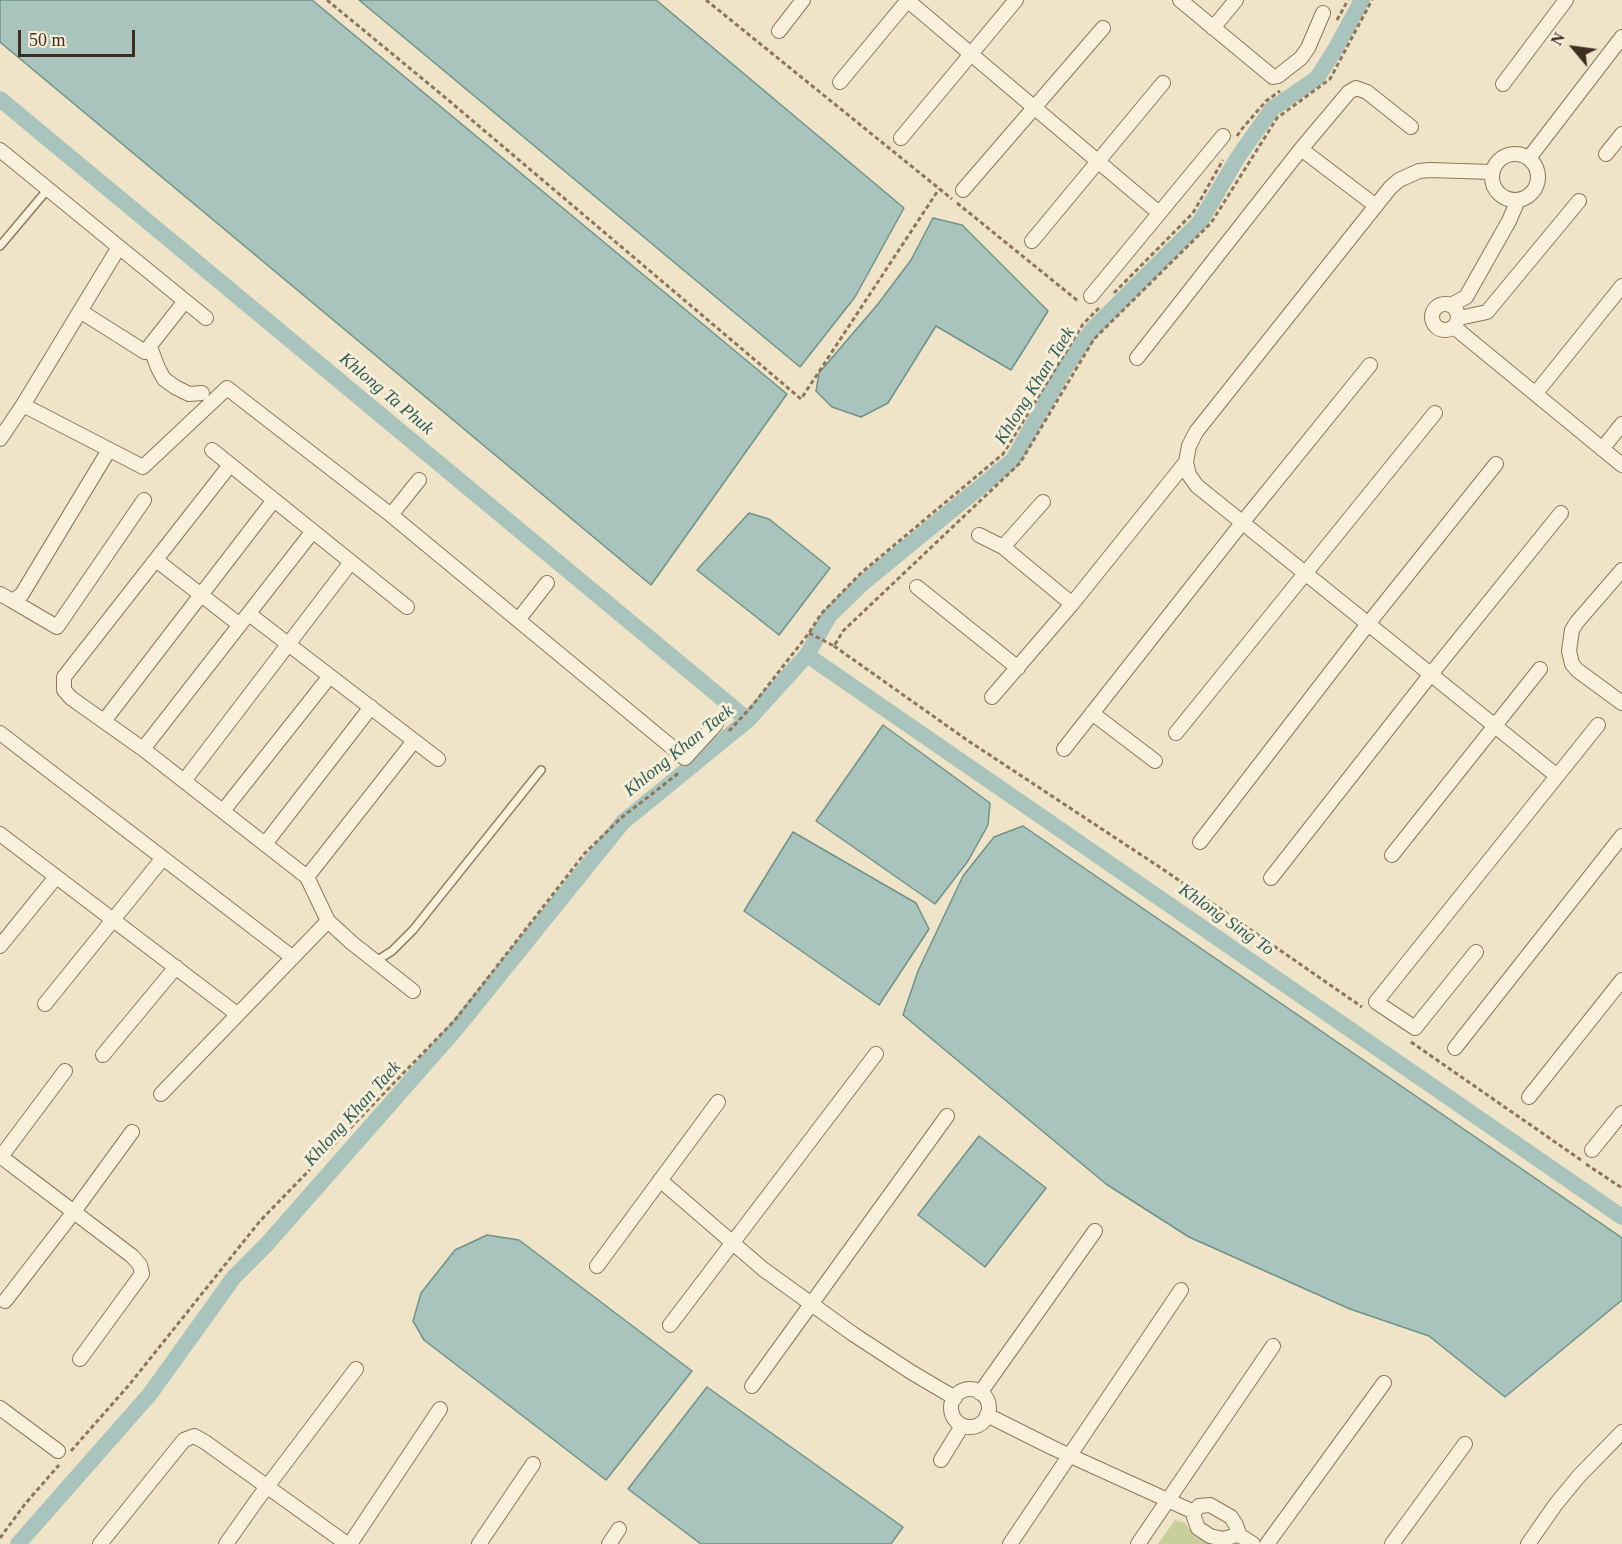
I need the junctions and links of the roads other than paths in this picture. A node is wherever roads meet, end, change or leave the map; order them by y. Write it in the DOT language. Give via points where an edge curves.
graph roads {
  1 [pos="803,0"];
  2 [pos="907,0"];
  3 [pos="1016,0"];
  4 [pos="1179,0"];
  5 [pos="1236,0"];
  6 [pos="1566,0"];
  7 [pos="1323,13"];
  8 [pos="1103,28"];
  9 [pos="1213,28"];
  10 [pos="779,31"];
  11 [pos="1622,37"];
  12 [pos="971,54"];
  13 [pos="840,82"];
  14 [pos="1163,83"];
  15 [pos="1503,84"];
  16 [pos="1034,108"];
  17 [pos="1411,127"];
  18 [pos="1622,134"];
  19 [pos="901,138"];
  20 [pos="1229,138"];
  21 [pos="1301,149"];
  22 [pos="0,150"];
  23 [pos="1606,154"];
  24 [pos="1529,159"];
  25 [pos="1098,162"];
  26 [pos="1492,172"];
  27 [pos="48,189"];
  28 [pos="963,190"];
  29 [pos="1518,200"];
  30 [pos="1579,201"];
  31 [pos="1376,206"];
  32 [pos="1159,213"];
  33 [pos="1032,241"];
  34 [pos="0,246"];
  35 [pos="119,247"];
  36 [pos="1622,286"];
  37 [pos="185,301"];
  38 [pos="1091,303"];
  39 [pos="1451,305"];
  40 [pos="80,311"];
  41 [pos="206,318"];
  42 [pos="1456,322"];
  43 [pos="150,346"];
  44 [pos="1137,358"];
  45 [pos="1370,365"];
  46 [pos="202,393"];
  47 [pos="1536,393"];
  48 [pos="23,405"];
  49 [pos="1435,413"];
  50 [pos="1622,424"];
  51 [pos="0,439"];
  52 [pos="1602,449"];
  53 [pos="109,450"];
  54 [pos="212,450"];
  55 [pos="1186,462"];
  56 [pos="1496,464"];
  57 [pos="231,465"];
  58 [pos="1622,465"];
  59 [pos="419,480"];
  60 [pos="144,500"];
  61 [pos="274,500"];
  62 [pos="1043,502"];
  63 [pos="1561,513"];
  64 [pos="391,515"];
  65 [pos="1242,523"];
  66 [pos="313,531"];
  67 [pos="979,535"];
  68 [pos="1003,547"];
  69 [pos="156,560"];
  70 [pos="351,562"];
  71 [pos="1622,570"];
  72 [pos="1305,574"];
  73 [pos="547,583"];
  74 [pos="916,587"];
  75 [pos="202,595"];
  76 [pos="6,597"];
  77 [pos="1072,604"];
  78 [pos="407,607"];
  79 [pos="245,620"];
  80 [pos="518,620"];
  81 [pos="1368,624"];
  82 [pos="288,644"];
  83 [pos="1018,668"];
  84 [pos="1540,669"];
  85 [pos="1431,674"];
  86 [pos="330,676"];
  87 [pos="993,697"];
  88 [pos="1622,703"];
  89 [pos="370,707"];
  90 [pos="1092,713"];
  91 [pos="104,721"];
  92 [pos="1495,725"];
  93 [pos="1598,725"];
  94 [pos="721,729"];
  95 [pos="0,733"];
  96 [pos="1176,733"];
  97 [pos="414,741"];
  98 [pos="143,749"];
  99 [pos="1064,749"];
  100 [pos="438,759"];
  101 [pos="1155,761"];
  102 [pos="541,770"];
  103 [pos="1557,776"];
  104 [pos="184,781"];
  105 [pos="223,811"];
  106 [pos="0,834"];
  107 [pos="1622,836"];
  108 [pos="1200,842"];
  109 [pos="265,844"];
  110 [pos="1392,855"];
  111 [pos="163,858"];
  112 [pos="56,877"];
  113 [pos="307,877"];
  114 [pos="1271,879"];
  115 [pos="114,920"];
  116 [pos="328,921"];
  117 [pos="0,946"];
  118 [pos="1476,952"];
  119 [pos="292,957"];
  120 [pos="376,961"];
  121 [pos="176,967"];
  122 [pos="1622,980"];
  123 [pos="413,991"];
  124 [pos="45,1004"];
  125 [pos="237,1014"];
  126 [pos="1455,1048"];
  127 [pos="876,1054"];
  128 [pos="103,1055"];
  129 [pos="65,1071"];
  130 [pos="161,1094"];
  131 [pos="1529,1097"];
  132 [pos="718,1102"];
  133 [pos="1622,1113"];
  134 [pos="947,1116"];
  135 [pos="132,1131"];
  136 [pos="1592,1150"];
  137 [pos="0,1157"];
  138 [pos="660,1180"];
  139 [pos="73,1213"];
  140 [pos="1095,1231"];
  141 [pos="733,1243"];
  142 [pos="597,1266"];
  143 [pos="1181,1290"];
  144 [pos="5,1301"];
  145 [pos="811,1304"];
  146 [pos="670,1325"];
  147 [pos="1272,1346"];
  148 [pos="80,1359"];
  149 [pos="356,1369"];
  150 [pos="1384,1383"];
  151 [pos="752,1386"];
  152 [pos="980,1393"];
  153 [pos="955,1398"];
  154 [pos="0,1408"];
  155 [pos="440,1409"];
  156 [pos="987,1415"];
  157 [pos="962,1426"];
  158 [pos="1622,1432"];
  159 [pos="1465,1444"];
  160 [pos="63,1455"];
  161 [pos="1070,1455"];
  162 [pos="940,1460"];
  163 [pos="533,1464"];
  164 [pos="267,1487"];
  165 [pos="1168,1500"];
  166 [pos="1194,1512"];
  167 [pos="619,1529"];
  168 [pos="1236,1533"];
  169 [pos="100,1544"];
  170 [pos="226,1544"];
  171 [pos="349,1544"];
  172 [pos="478,1544"];
  173 [pos="609,1544"];
  174 [pos="1010,1544"];
  175 [pos="1138,1544"];
  176 [pos="1253,1544"];
  177 [pos="1267,1544"];
  178 [pos="1392,1544"];
  179 [pos="1528,1544"];
  1 -- 10 [label="street"];
  2 -- 12 [label="street"];
  2 -- 13 [label="street"];
  3 -- 12 [label="street"];
  4 -- 9 [label="street"];
  5 -- 9 [label="street"];
  6 -- 15 [label="street"];
  7 -- 9 [label="street" via="1301,58 1273,77"];
  8 -- 16 [label="street"];
  11 -- 24 [label="street"];
  12 -- 16 [label="street"];
  12 -- 19 [label="street"];
  14 -- 25 [label="street"];
  16 -- 25 [label="street"];
  16 -- 28 [label="street"];
  17 -- 21 [label="street" via="1367,92 1356,88"];
  18 -- 23 [label="street"];
  20 -- 32 [label="street"];
  21 -- 31 [label="street"];
  21 -- 44 [label="street"];
  22 -- 27 [label="street"];
  24 -- 26 [label="street" via="1515,153 1506,155"];
  24 -- 29 [label="street" via="1538,172 1535,188"];
  25 -- 32 [label="street"];
  25 -- 33 [label="street"];
  26 -- 29 [label="street" via="1498,192"];
  26 -- 31 [label="street" via="1419,171 1399,180"];
  27 -- 34 [label="lane"];
  27 -- 35 [label="street"];
  29 -- 39 [label="street" via="1466,297"];
  30 -- 42 [label="street" via="1487,312"];
  31 -- 55 [label="street" via="1196,432"];
  32 -- 38 [label="street"];
  35 -- 37 [label="street"];
  35 -- 40 [label="street"];
  36 -- 47 [label="street"];
  37 -- 41 [label="street"];
  37 -- 43 [label="street"];
  39 -- 42 [label="street" via="1458,312"];
  39 -- 42 [label="street" via="1441,304 1432,316 1439,329 1450,330"];
  40 -- 43 [label="street" via="145,352"];
  40 -- 48 [label="street"];
  42 -- 47 [label="street"];
  43 -- 46 [label="street" via="164,379 189,394"];
  45 -- 65 [label="street"];
  47 -- 52 [label="street"];
  48 -- 51 [label="street"];
  48 -- 53 [label="street"];
  49 -- 72 [label="street"];
  50 -- 52 [label="street"];
  52 -- 58 [label="street"];
  53 -- 64 [label="street" via="143,467 227,388"];
  53 -- 76 [label="street" via="22,594 16,599"];
  54 -- 57 [label="street"];
  55 -- 65 [label="street" via="1197,486"];
  55 -- 77 [label="street"];
  56 -- 81 [label="street"];
  57 -- 61 [label="street"];
  57 -- 69 [label="street"];
  59 -- 64 [label="street"];
  60 -- 76 [label="street" via="57,627"];
  61 -- 66 [label="street"];
  61 -- 75 [label="street"];
  62 -- 68 [label="street"];
  63 -- 85 [label="street"];
  64 -- 80 [label="street"];
  65 -- 72 [label="street"];
  65 -- 90 [label="street"];
  66 -- 70 [label="street"];
  66 -- 79 [label="street"];
  67 -- 68 [label="street"];
  68 -- 77 [label="street"];
  69 -- 75 [label="street"];
  69 -- 91 [label="street" via="64,676 64,690 71,698"];
  70 -- 78 [label="street"];
  70 -- 82 [label="street"];
  71 -- 88 [label="street" via="1577,622 1569,651 1577,670"];
  72 -- 81 [label="street"];
  72 -- 96 [label="street"];
  73 -- 80 [label="street"];
  74 -- 83 [label="street"];
  75 -- 79 [label="street"];
  75 -- 91 [label="street"];
  77 -- 83 [label="street"];
  79 -- 82 [label="street"];
  79 -- 98 [label="street"];
  80 -- 94 [label="street" via="686,759"];
  81 -- 85 [label="street"];
  81 -- 108 [label="street"];
  82 -- 86 [label="street"];
  82 -- 104 [label="street"];
  83 -- 87 [label="street"];
  84 -- 92 [label="street"];
  85 -- 92 [label="street"];
  85 -- 114 [label="street"];
  86 -- 89 [label="street"];
  86 -- 105 [label="street"];
  89 -- 97 [label="street"];
  89 -- 109 [label="street"];
  90 -- 99 [label="street"];
  90 -- 101 [label="street"];
  91 -- 98 [label="street"];
  92 -- 103 [label="street"];
  92 -- 110 [label="street"];
  93 -- 103 [label="street"];
  95 -- 111 [label="street"];
  97 -- 100 [label="street"];
  97 -- 113 [label="street"];
  98 -- 104 [label="street"];
  102 -- 120 [label="lane" via="413,930"];
  103 -- 118 [label="street" via="1376,1002 1415,1028"];
  104 -- 105 [label="street"];
  105 -- 109 [label="street"];
  106 -- 112 [label="street"];
  107 -- 126 [label="street"];
  109 -- 113 [label="street"];
  111 -- 115 [label="street"];
  111 -- 119 [label="street"];
  112 -- 115 [label="street"];
  112 -- 117 [label="street"];
  113 -- 116 [label="street"];
  115 -- 121 [label="street"];
  115 -- 124 [label="street"];
  116 -- 119 [label="street"];
  116 -- 120 [label="street"];
  119 -- 125 [label="street"];
  120 -- 123 [label="street"];
  121 -- 125 [label="street"];
  121 -- 128 [label="street"];
  122 -- 131 [label="street"];
  125 -- 130 [label="street"];
  127 -- 141 [label="street"];
  129 -- 137 [label="street"];
  132 -- 138 [label="street"];
  133 -- 136 [label="street"];
  134 -- 145 [label="street"];
  135 -- 139 [label="street"];
  137 -- 139 [label="street"];
  138 -- 141 [label="street"];
  138 -- 142 [label="street"];
  139 -- 144 [label="street"];
  139 -- 148 [label="street" via="140,1264 142,1274"];
  140 -- 152 [label="street"];
  141 -- 145 [label="street"];
  141 -- 146 [label="street"];
  143 -- 161 [label="street"];
  145 -- 151 [label="street"];
  145 -- 153 [label="street"];
  147 -- 165 [label="street"];
  149 -- 164 [label="street"];
  150 -- 177 [label="street"];
  152 -- 153 [label="street" via="962,1391"];
  152 -- 156 [label="street" via="988,1402"];
  153 -- 157 [label="street" via="951,1412"];
  154 -- 160 [label="street"];
  155 -- 171 [label="street"];
  156 -- 157 [label="street" via="974,1427"];
  156 -- 161 [label="street"];
  157 -- 162 [label="street"];
  158 -- 179 [label="street" via="1579,1476"];
  159 -- 178 [label="street"];
  161 -- 165 [label="street"];
  161 -- 174 [label="street"];
  163 -- 172 [label="street"];
  164 -- 169 [label="street" via="194,1436 184,1440"];
  164 -- 170 [label="street"];
  164 -- 171 [label="street"];
  165 -- 166 [label="street"];
  165 -- 175 [label="street"];
  166 -- 168 [label="street" via="1198,1528 1210,1536 1223,1539"];
  166 -- 168 [label="street" via="1199,1506 1210,1505 1231,1517"];
  167 -- 173 [label="street"];
  168 -- 176 [label="street"];
}
